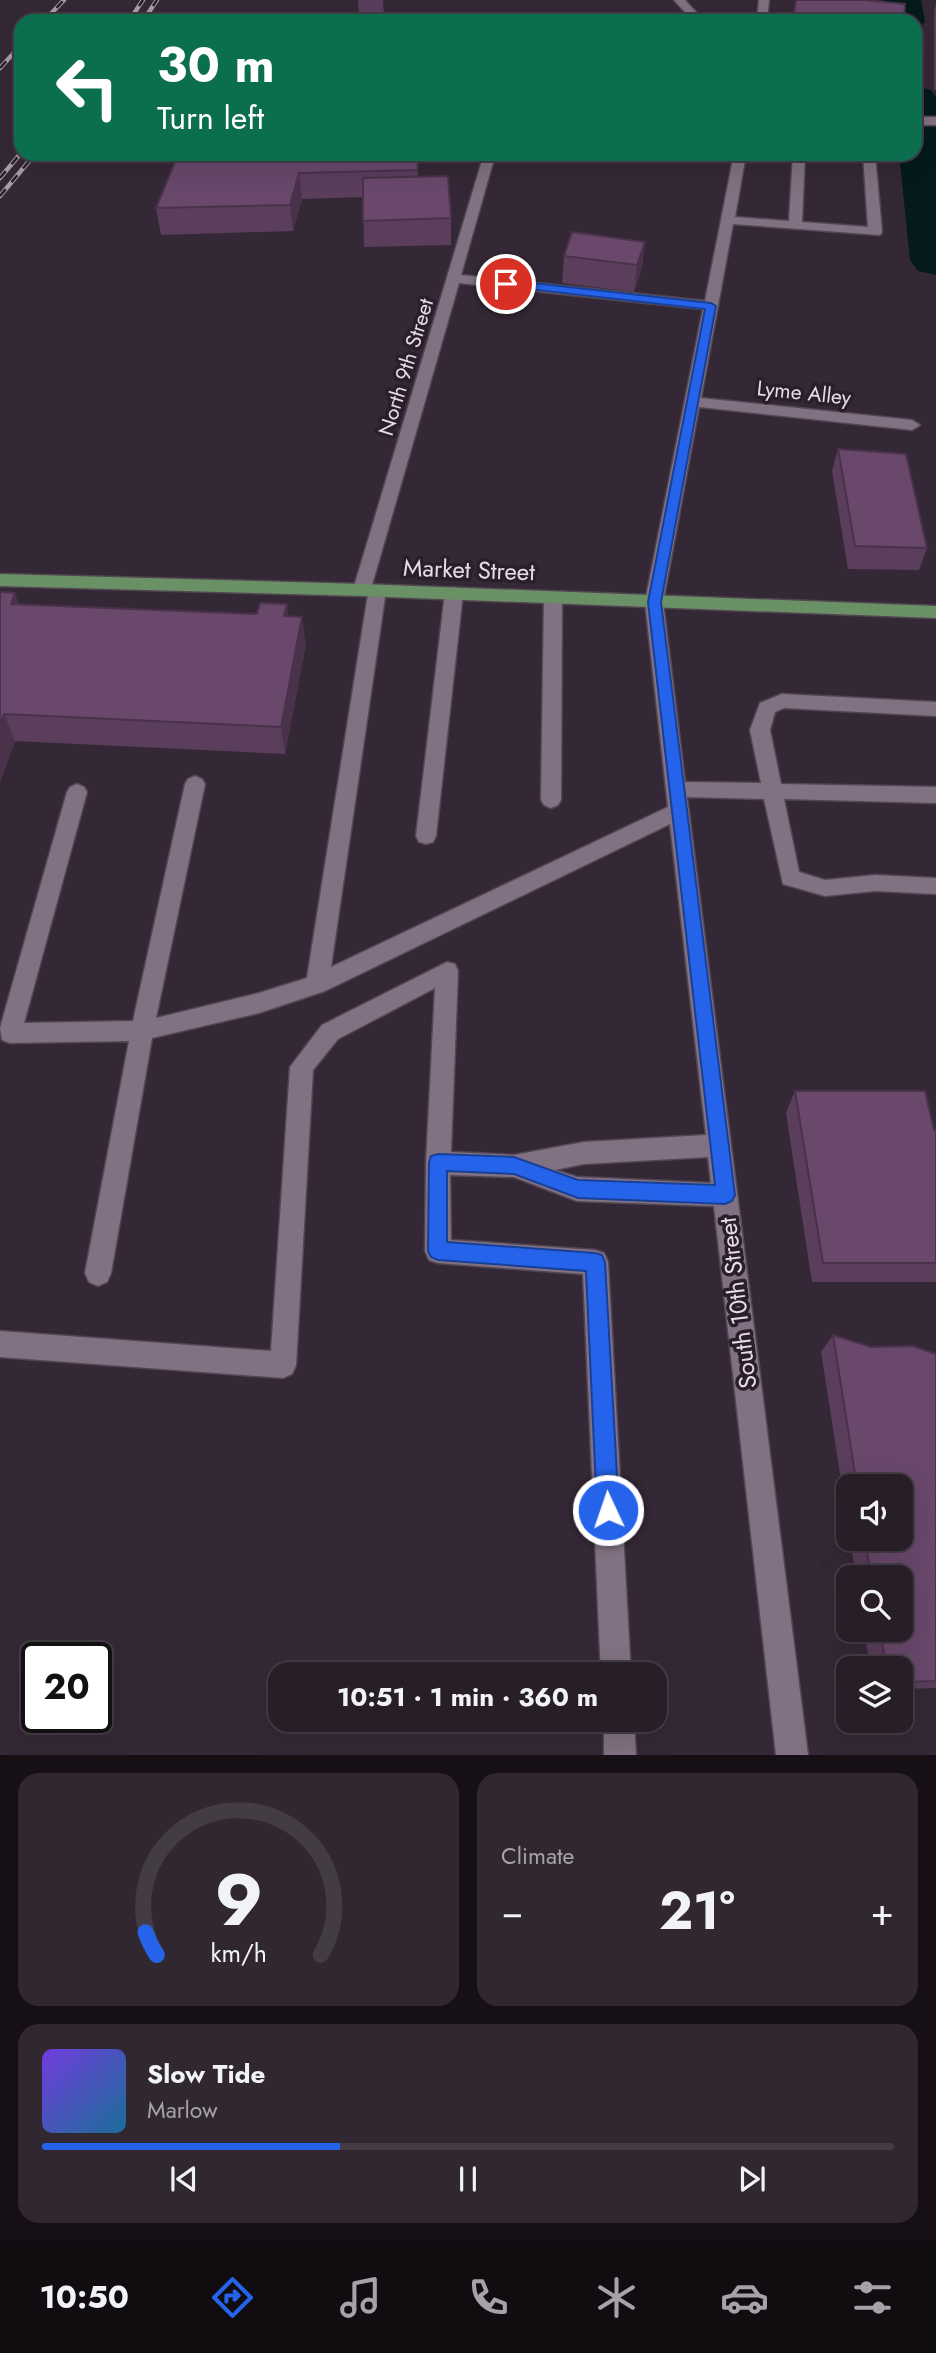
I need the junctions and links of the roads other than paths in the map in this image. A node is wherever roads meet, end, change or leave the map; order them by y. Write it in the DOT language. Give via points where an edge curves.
graph roads {
  1 [pos="679,0"];
  2 [pos="692,14"];
  3 [pos="488,161"];
  4 [pos="739,161"];
  5 [pos="799,161"];
  6 [pos="870,161"];
  7 [pos="727,219"];
  8 [pos="795,226"];
  9 [pos="455,278"];
  10 [pos="711,306"];
  11 [pos="692,402"];
  12 [pos="912,425"];
  13 [pos="0,580"];
  14 [pos="369,590"];
  15 [pos="454,593"];
  16 [pos="553,598"];
  17 [pos="654,602"];
  18 [pos="936,612"];
  19 [pos="936,709"];
  20 [pos="195,784"];
  21 [pos="77,792"];
  22 [pos="773,792"];
  23 [pos="936,795"];
  24 [pos="678,799"];
  25 [pos="551,800"];
  26 [pos="426,836"];
  27 [pos="936,886"];
  28 [pos="317,984"];
  29 [pos="142,1031"];
  30 [pos="719,1145"];
  31 [pos="438,1163"];
  32 [pos="514,1166"];
  33 [pos="725,1195"];
  34 [pos="99,1273"];
  35 [pos="0,1344"];
  36 [pos="615,1662"];
  37 [pos="619,1732"];
  38 [pos="620,1755"];
  39 [pos="792,1755"];
  1 -- 2 [label="street"];
  3 -- 9 [label="street, North 9th Street"];
  4 -- 7 [label="street, South 10th Street"];
  5 -- 8 [label="street"];
  6 -- 8 [label="street" via="875,232"];
  7 -- 8 [label="street"];
  7 -- 10 [label="street, South 10th Street"];
  9 -- 10 [label="street"];
  9 -- 14 [label="street, North 9th Street"];
  10 -- 11 [label="street, South 10th Street"];
  11 -- 12 [label="street, Lyme Alley"];
  11 -- 17 [label="street, South 10th Street"];
  13 -- 14 [label="main road, Market Street"];
  14 -- 15 [label="main road, Market Street"];
  14 -- 28 [label="street, North 9th Street"];
  15 -- 16 [label="main road, Market Street"];
  15 -- 26 [label="street"];
  16 -- 17 [label="main road, Market Street"];
  16 -- 25 [label="street"];
  17 -- 18 [label="main road, Market Street"];
  17 -- 24 [label="street, South 10th Street"];
  19 -- 22 [label="street" via="782,701 767,708 760,730"];
  20 -- 29 [label="street"];
  21 -- 29 [label="street" via="10,1033"];
  22 -- 23 [label="street"];
  22 -- 24 [label="street"];
  22 -- 27 [label="street" via="790,878 825,888 876,883"];
  24 -- 28 [label="street"];
  24 -- 30 [label="street, South 10th Street"];
  28 -- 29 [label="street"];
  29 -- 34 [label="street"];
  30 -- 32 [label="street" via="584,1153"];
  30 -- 33 [label="street, South 10th Street"];
  31 -- 32 [label="street"];
  31 -- 35 [label="street" via="447,971 330,1032 302,1067 283,1365"];
  31 -- 36 [label="street" via="438,1251 595,1262"];
  32 -- 33 [label="street" via="578,1189"];
  33 -- 39 [label="street, South 10th Street"];
  37 -- 38 [label="street"];
}
